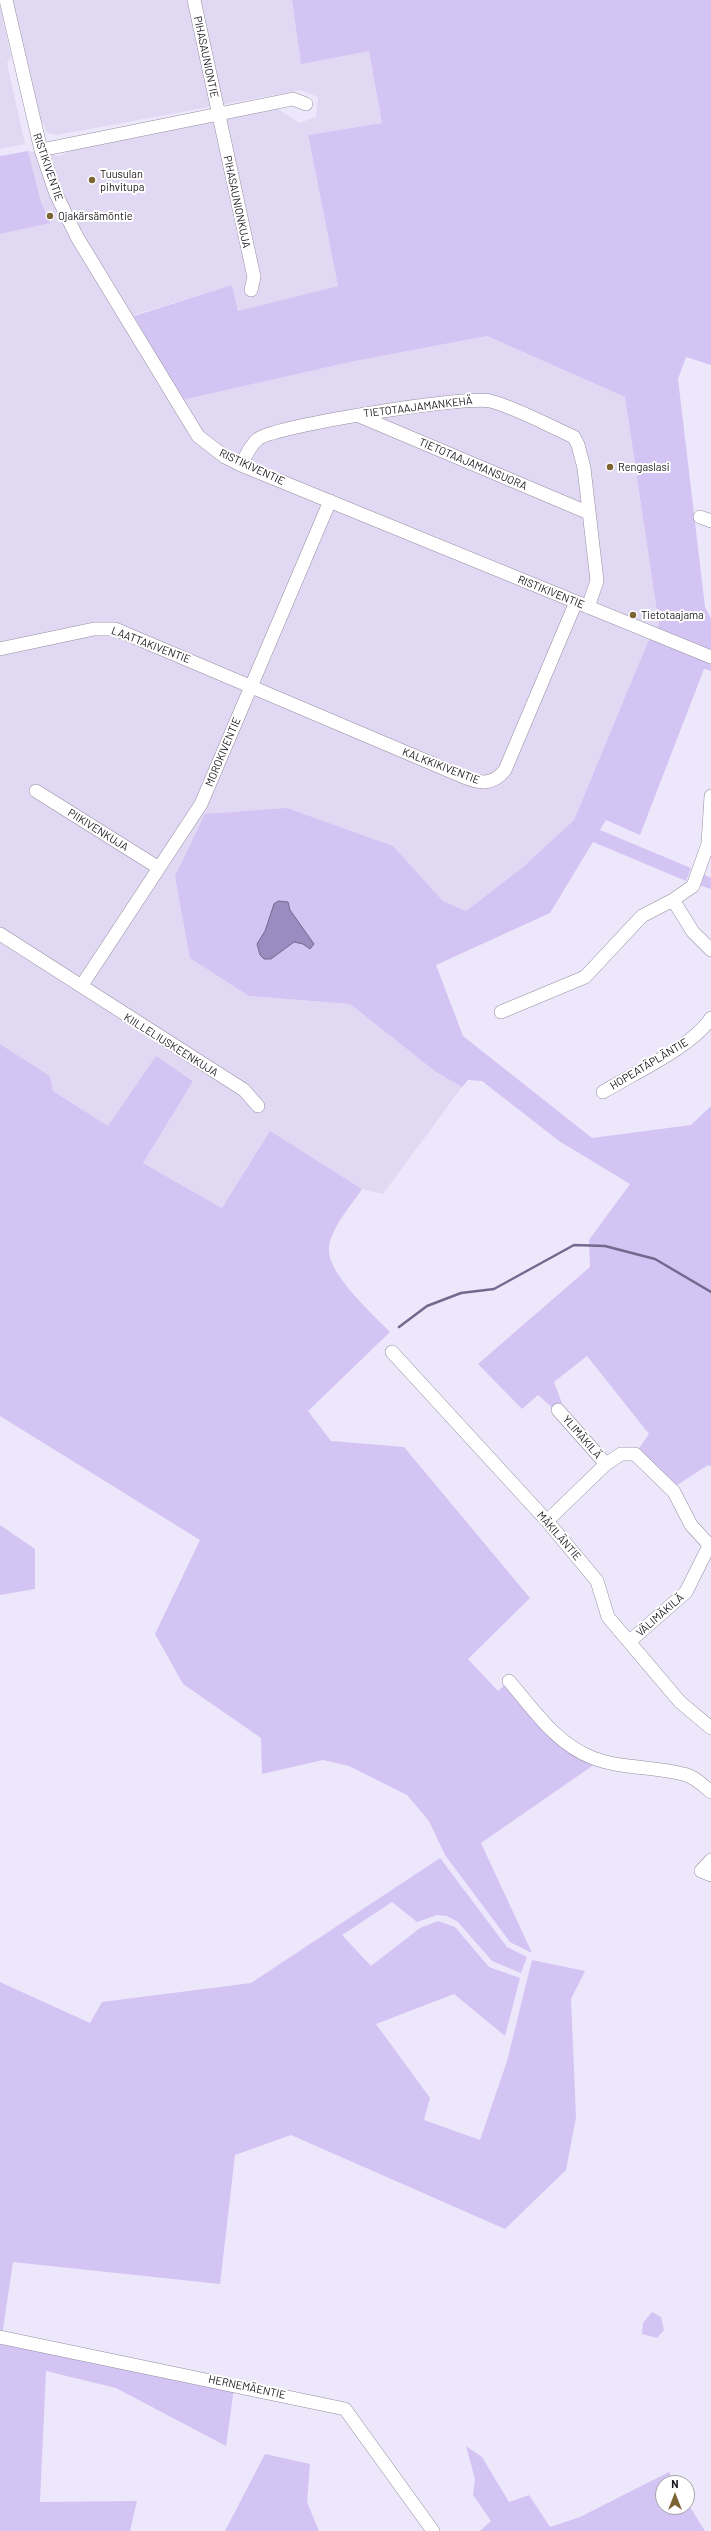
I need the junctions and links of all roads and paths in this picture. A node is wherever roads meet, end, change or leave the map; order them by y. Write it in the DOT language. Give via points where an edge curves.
graph roads {
  1 [pos="6,0"];
  2 [pos="194,0"];
  3 [pos="306,104"];
  4 [pos="218,114"];
  5 [pos="41,150"];
  6 [pos="251,290"];
  7 [pos="357,415"];
  8 [pos="242,464"];
  9 [pos="330,501"];
  10 [pos="589,513"];
  11 [pos="582,604"];
  12 [pos="0,649"];
  13 [pos="711,657"];
  14 [pos="251,686"];
  15 [pos="36,791"];
  16 [pos="711,796"];
  17 [pos="160,868"];
  18 [pos="673,900"];
  19 [pos="0,934"];
  20 [pos="711,950"];
  21 [pos="82,986"];
  22 [pos="501,1012"];
  23 [pos="711,1018"];
  24 [pos="603,1092"];
  25 [pos="258,1106"];
  26 [pos="392,1352"];
  27 [pos="558,1410"];
  28 [pos="606,1464"];
  29 [pos="547,1521"];
  30 [pos="710,1546"];
  31 [pos="630,1641"];
  32 [pos="509,1681"];
  33 [pos="711,1728"];
  34 [pos="711,1792"];
  35 [pos="711,1860"];
  36 [pos="706,1873"];
  37 [pos="0,2337"];
  38 [pos="433,2531"];
  1 -- 5 [label="street, RISTIKIVENTIE"];
  2 -- 4 [label="street, PIHASAUNIONTIE"];
  3 -- 4 [label="street" via="293,99"];
  4 -- 5 [label="street"];
  4 -- 6 [label="street, PIHASAUNIONKUJA" via="254,277"];
  5 -- 8 [label="street, RISTIKIVENTIE" via="56,194 77,237 188,422 198,436 214,450"];
  7 -- 8 [label="street, TIETOTAAJAMANKEHÄ" via="272,432 258,439"];
  7 -- 10 [label="street, TIETOTAAJAMANSUORA"];
  7 -- 10 [label="street, TIETOTAAJAMANKEHÄ" via="470,399 490,400 574,437 584,468"];
  8 -- 9 [label="street, RISTIKIVENTIE"];
  9 -- 11 [label="street, RISTIKIVENTIE"];
  9 -- 14 [label="street, MOROKIVENTIE"];
  10 -- 11 [label="street, TIETOTAAJAMANKEHÄ" via="597,581"];
  11 -- 13 [label="street, RISTIKIVENTIE"];
  11 -- 14 [label="street, KALKKIKIVENTIE" via="505,770 498,778 488,783 464,777"];
  12 -- 14 [label="street, LAATTAKIVENTIE" via="105,628 124,633"];
  14 -- 17 [label="street, MOROKIVENTIE" via="201,804"];
  15 -- 17 [label="street, PIIKIVENKUJA"];
  16 -- 18 [label="street" via="708,844 693,886"];
  17 -- 21 [label="street, MOROKIVENTIE"];
  18 -- 20 [label="street" via="693,932"];
  18 -- 22 [label="street" via="642,916 585,977"];
  19 -- 21 [label="street, KIILLELIUSKEENKUJA"];
  21 -- 25 [label="street, KIILLELIUSKEENKUJA" via="98,999 244,1090"];
  23 -- 24 [label="street, HOPEATÄPLÄNTIE" via="706,1026 685,1044"];
  26 -- 29 [label="street, MÄKILÄNTIE"];
  27 -- 28 [label="street, YLIMÄKILÄ"];
  28 -- 29 [label="street"];
  28 -- 30 [label="street" via="621,1454 635,1454 674,1492 691,1525"];
  29 -- 31 [label="street, MÄKILÄNTIE" via="597,1581 608,1617"];
  30 -- 31 [label="street, VÄLIMÄKILÄ" via="686,1592"];
  31 -- 33 [label="street, MÄKILÄNTIE" via="680,1702"];
  32 -- 34 [label="street" via="557,1738 592,1758 615,1765 684,1774 698,1780"];
  35 -- 36 [label="street"];
  37 -- 38 [label="street, HERNEMÄENTIE" via="345,2409"];
}
